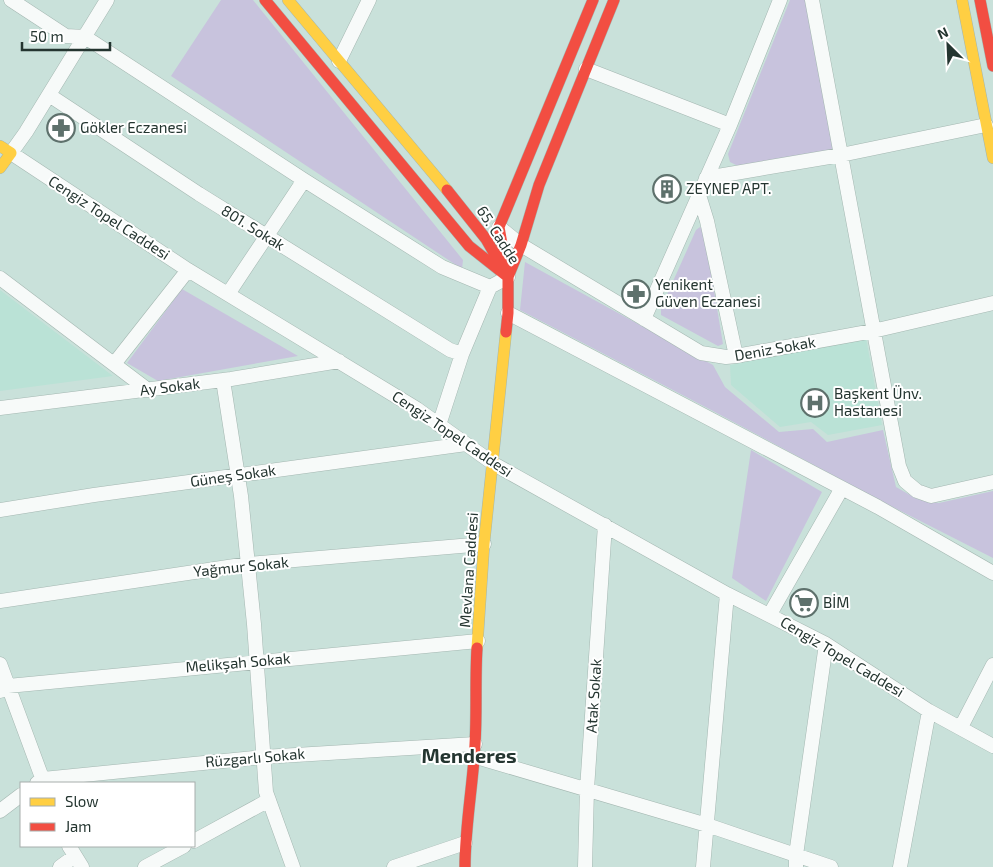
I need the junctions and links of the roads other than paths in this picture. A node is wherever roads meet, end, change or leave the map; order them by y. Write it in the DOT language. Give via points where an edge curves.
graph roads {
  1 [pos="11,0"];
  2 [pos="107,0"];
  3 [pos="265,0"];
  4 [pos="288,0"];
  5 [pos="369,0"];
  6 [pos="593,0"];
  7 [pos="614,0"];
  8 [pos="780,0"];
  9 [pos="812,0"];
  10 [pos="962,0"];
  11 [pos="980,0"];
  12 [pos="85,37"];
  13 [pos="339,61"];
  14 [pos="993,66"];
  15 [pos="586,69"];
  16 [pos="49,95"];
  17 [pos="730,125"];
  18 [pos="986,125"];
  19 [pos="5,149"];
  20 [pos="841,155"];
  21 [pos="993,158"];
  22 [pos="0,168"];
  23 [pos="706,178"];
  24 [pos="304,180"];
  25 [pos="699,195"];
  26 [pos="499,226"];
  27 [pos="266,237"];
  28 [pos="521,245"];
  29 [pos="188,270"];
  30 [pos="508,276"];
  31 [pos="0,278"];
  32 [pos="490,287"];
  33 [pos="228,294"];
  34 [pos="993,303"];
  35 [pos="508,313"];
  36 [pos="644,319"];
  37 [pos="873,330"];
  38 [pos="462,354"];
  39 [pos="736,356"];
  40 [pos="339,361"];
  41 [pos="114,364"];
  42 [pos="223,380"];
  43 [pos="148,390"];
  44 [pos="0,408"];
  45 [pos="439,425"];
  46 [pos="466,444"];
  47 [pos="494,464"];
  48 [pos="238,476"];
  49 [pos="993,482"];
  50 [pos="842,488"];
  51 [pos="0,510"];
  52 [pos="605,525"];
  53 [pos="484,544"];
  54 [pos="248,564"];
  55 [pos="993,573"];
  56 [pos="727,594"];
  57 [pos="0,602"];
  58 [pos="770,614"];
  59 [pos="478,641"];
  60 [pos="826,644"];
  61 [pos="256,662"];
  62 [pos="0,664"];
  63 [pos="993,665"];
  64 [pos="4,688"];
  65 [pos="929,711"];
  66 [pos="961,727"];
  67 [pos="993,746"];
  68 [pos="474,750"];
  69 [pos="263,757"];
  70 [pos="41,782"];
  71 [pos="587,789"];
  72 [pos="20,796"];
  73 [pos="268,800"];
  74 [pos="0,811"];
  75 [pos="707,825"];
  76 [pos="195,839"];
  77 [pos="465,843"];
  78 [pos="182,847"];
  79 [pos="75,856"];
  80 [pos="796,861"];
  81 [pos="60,867"];
  82 [pos="145,867"];
  83 [pos="292,867"];
  84 [pos="394,867"];
  85 [pos="464,867"];
  86 [pos="585,867"];
  87 [pos="703,867"];
  88 [pos="831,867"];
  89 [pos="900,867"];
  1 -- 12 [label="street" via="66,36"];
  2 -- 12 [label="street"];
  3 -- 30 [label="street, 65. Cadde" via="470,246"];
  4 -- 13 [label="street, 65. Cadde"];
  5 -- 13 [label="street"];
  6 -- 26 [label="street"];
  7 -- 15 [label="street"];
  8 -- 17 [label="street"];
  9 -- 20 [label="street"];
  10 -- 18 [label="street"];
  11 -- 14 [label="street"];
  12 -- 16 [label="street"];
  12 -- 24 [label="street"];
  13 -- 30 [label="street, 65. Cadde" via="480,232"];
  15 -- 17 [label="street"];
  15 -- 28 [label="street" via="539,185"];
  16 -- 19 [label="street" via="26,132"];
  16 -- 27 [label="street, 801. Sokak"];
  17 -- 23 [label="street"];
  18 -- 20 [label="street"];
  18 -- 21 [label="street"];
  19 -- 22 [label="street"];
  19 -- 29 [label="street, Cengiz Topel Caddesi"];
  20 -- 23 [label="street"];
  20 -- 37 [label="street"];
  23 -- 25 [label="street"];
  24 -- 27 [label="street"];
  24 -- 32 [label="street" via="442,267"];
  25 -- 36 [label="street"];
  25 -- 39 [label="street"];
  26 -- 28 [label="street, Deniz Sokak"];
  26 -- 30 [label="street"];
  27 -- 33 [label="street"];
  27 -- 38 [label="street, 801. Sokak" via="450,350"];
  28 -- 30 [label="street"];
  28 -- 36 [label="street, Deniz Sokak"];
  29 -- 33 [label="street, Cengiz Topel Caddesi"];
  29 -- 41 [label="street"];
  30 -- 32 [label="street"];
  30 -- 35 [label="street, Mevlana Caddesi"];
  31 -- 41 [label="street"];
  32 -- 38 [label="street"];
  33 -- 40 [label="street, Cengiz Topel Caddesi"];
  34 -- 37 [label="street, Deniz Sokak"];
  35 -- 47 [label="street, Mevlana Caddesi"];
  35 -- 50 [label="street"];
  36 -- 39 [label="street, Deniz Sokak" via="701,353 726,358"];
  37 -- 39 [label="street, Deniz Sokak"];
  37 -- 49 [label="street" via="899,466 905,481 917,491 931,496"];
  38 -- 45 [label="street"];
  40 -- 42 [label="street, Ay Sokak"];
  40 -- 45 [label="street, Cengiz Topel Caddesi"];
  41 -- 43 [label="street"];
  42 -- 43 [label="street, Ay Sokak"];
  42 -- 48 [label="street"];
  43 -- 44 [label="street, Ay Sokak"];
  45 -- 46 [label="street, Cengiz Topel Caddesi"];
  46 -- 47 [label="street, Cengiz Topel Caddesi"];
  46 -- 48 [label="street, Güneş Sokak"];
  47 -- 52 [label="street, Cengiz Topel Caddesi"];
  47 -- 53 [label="street, Mevlana Caddesi"];
  48 -- 51 [label="street, Güneş Sokak"];
  48 -- 54 [label="street"];
  50 -- 55 [label="street"];
  50 -- 58 [label="street"];
  52 -- 56 [label="street, Cengiz Topel Caddesi"];
  52 -- 71 [label="street, Atak Sokak"];
  53 -- 54 [label="street, Yağmur Sokak"];
  53 -- 59 [label="street, Mevlana Caddesi"];
  54 -- 57 [label="street, Yağmur Sokak"];
  54 -- 61 [label="street"];
  56 -- 58 [label="street, Cengiz Topel Caddesi"];
  56 -- 75 [label="street"];
  58 -- 60 [label="street, Cengiz Topel Caddesi"];
  59 -- 61 [label="street, Melikşah Sokak"];
  59 -- 68 [label="street, Mevlana Caddesi"];
  60 -- 65 [label="street, Cengiz Topel Caddesi"];
  60 -- 80 [label="street"];
  61 -- 64 [label="street, Melikşah Sokak"];
  61 -- 69 [label="street"];
  62 -- 64 [label="street"];
  63 -- 66 [label="street"];
  64 -- 70 [label="street"];
  65 -- 66 [label="street, Cengiz Topel Caddesi"];
  65 -- 89 [label="street"];
  66 -- 67 [label="street, Cengiz Topel Caddesi"];
  68 -- 69 [label="street, Rüzgarlı Sokak"];
  68 -- 71 [label="street, Rüzgarlı Sokak"];
  68 -- 77 [label="street, Mevlana Caddesi"];
  69 -- 70 [label="street, Rüzgarlı Sokak"];
  69 -- 73 [label="street"];
  71 -- 75 [label="street, Rüzgarlı Sokak"];
  71 -- 86 [label="street, Atak Sokak"];
  72 -- 74 [label="street"];
  73 -- 76 [label="street"];
  73 -- 83 [label="street"];
  75 -- 80 [label="street, Rüzgarlı Sokak"];
  75 -- 87 [label="street"];
  77 -- 84 [label="street"];
  77 -- 85 [label="street, Mevlana Caddesi"];
  78 -- 82 [label="street"];
  79 -- 81 [label="street"];
  80 -- 88 [label="street, Rüzgarlı Sokak"];
}
